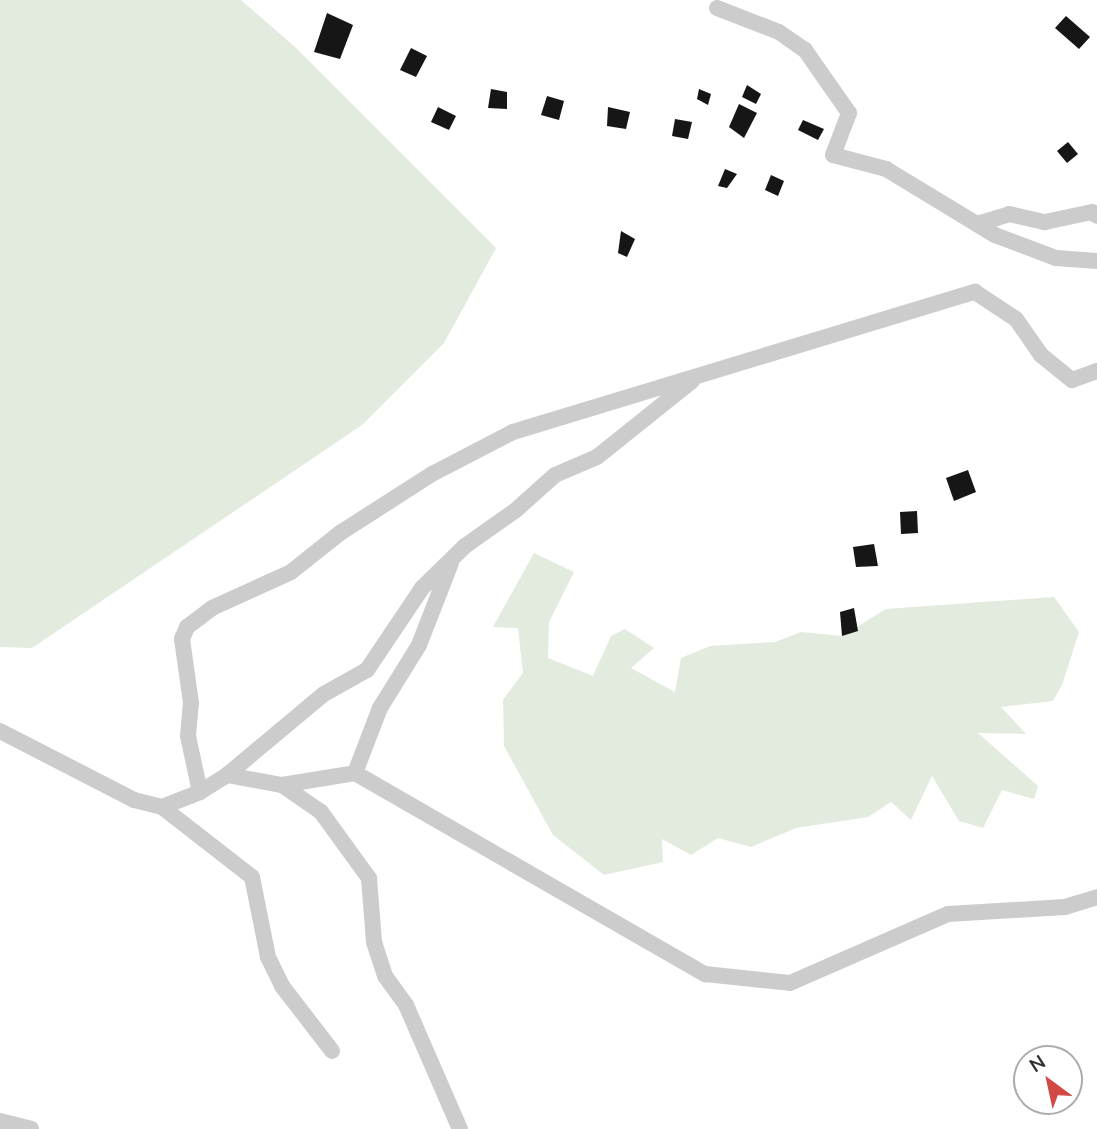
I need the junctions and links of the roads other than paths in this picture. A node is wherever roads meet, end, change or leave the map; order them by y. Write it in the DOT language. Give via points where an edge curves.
graph roads {
  1 [pos="715,3"];
  2 [pos="1097,216"];
  3 [pos="977,224"];
  4 [pos="1097,261"];
  5 [pos="1097,371"];
  6 [pos="701,375"];
  7 [pos="454,557"];
  8 [pos="0,731"];
  9 [pos="355,773"];
  10 [pos="227,775"];
  11 [pos="282,785"];
  12 [pos="200,793"];
  13 [pos="162,807"];
  14 [pos="1097,897"];
  15 [pos="332,1051"];
  16 [pos="0,1121"];
  17 [pos="31,1129"];
  18 [pos="460,1129"];
  1 -- 3 [label="street" via="779,32 805,50 849,113 833,155 886,169"];
  2 -- 3 [label="street" via="1092,212 1045,222 1009,214"];
  3 -- 4 [label="street" via="1056,258"];
  5 -- 6 [label="street" via="1072,380 1041,355 1016,319 975,292"];
  6 -- 7 [label="street" via="597,457 555,475"];
  6 -- 12 [label="street" via="513,432 432,474 340,533 291,572 197,619 182,639 191,703 190,749"];
  7 -- 9 [label="street" via="419,645 380,708"];
  7 -- 10 [label="street" via="422,588 367,670 324,694"];
  8 -- 13 [label="street" via="134,800"];
  9 -- 11 [label="street"];
  9 -- 14 [label="street" via="705,974 790,983 948,914 1065,907"];
  10 -- 11 [label="street"];
  10 -- 12 [label="street"];
  11 -- 18 [label="street" via="321,812 343,835 369,878 374,942 385,976 406,1005"];
  12 -- 13 [label="street"];
  13 -- 15 [label="street" via="252,877 268,957 282,986"];
  16 -- 17 [label="street"];
}
